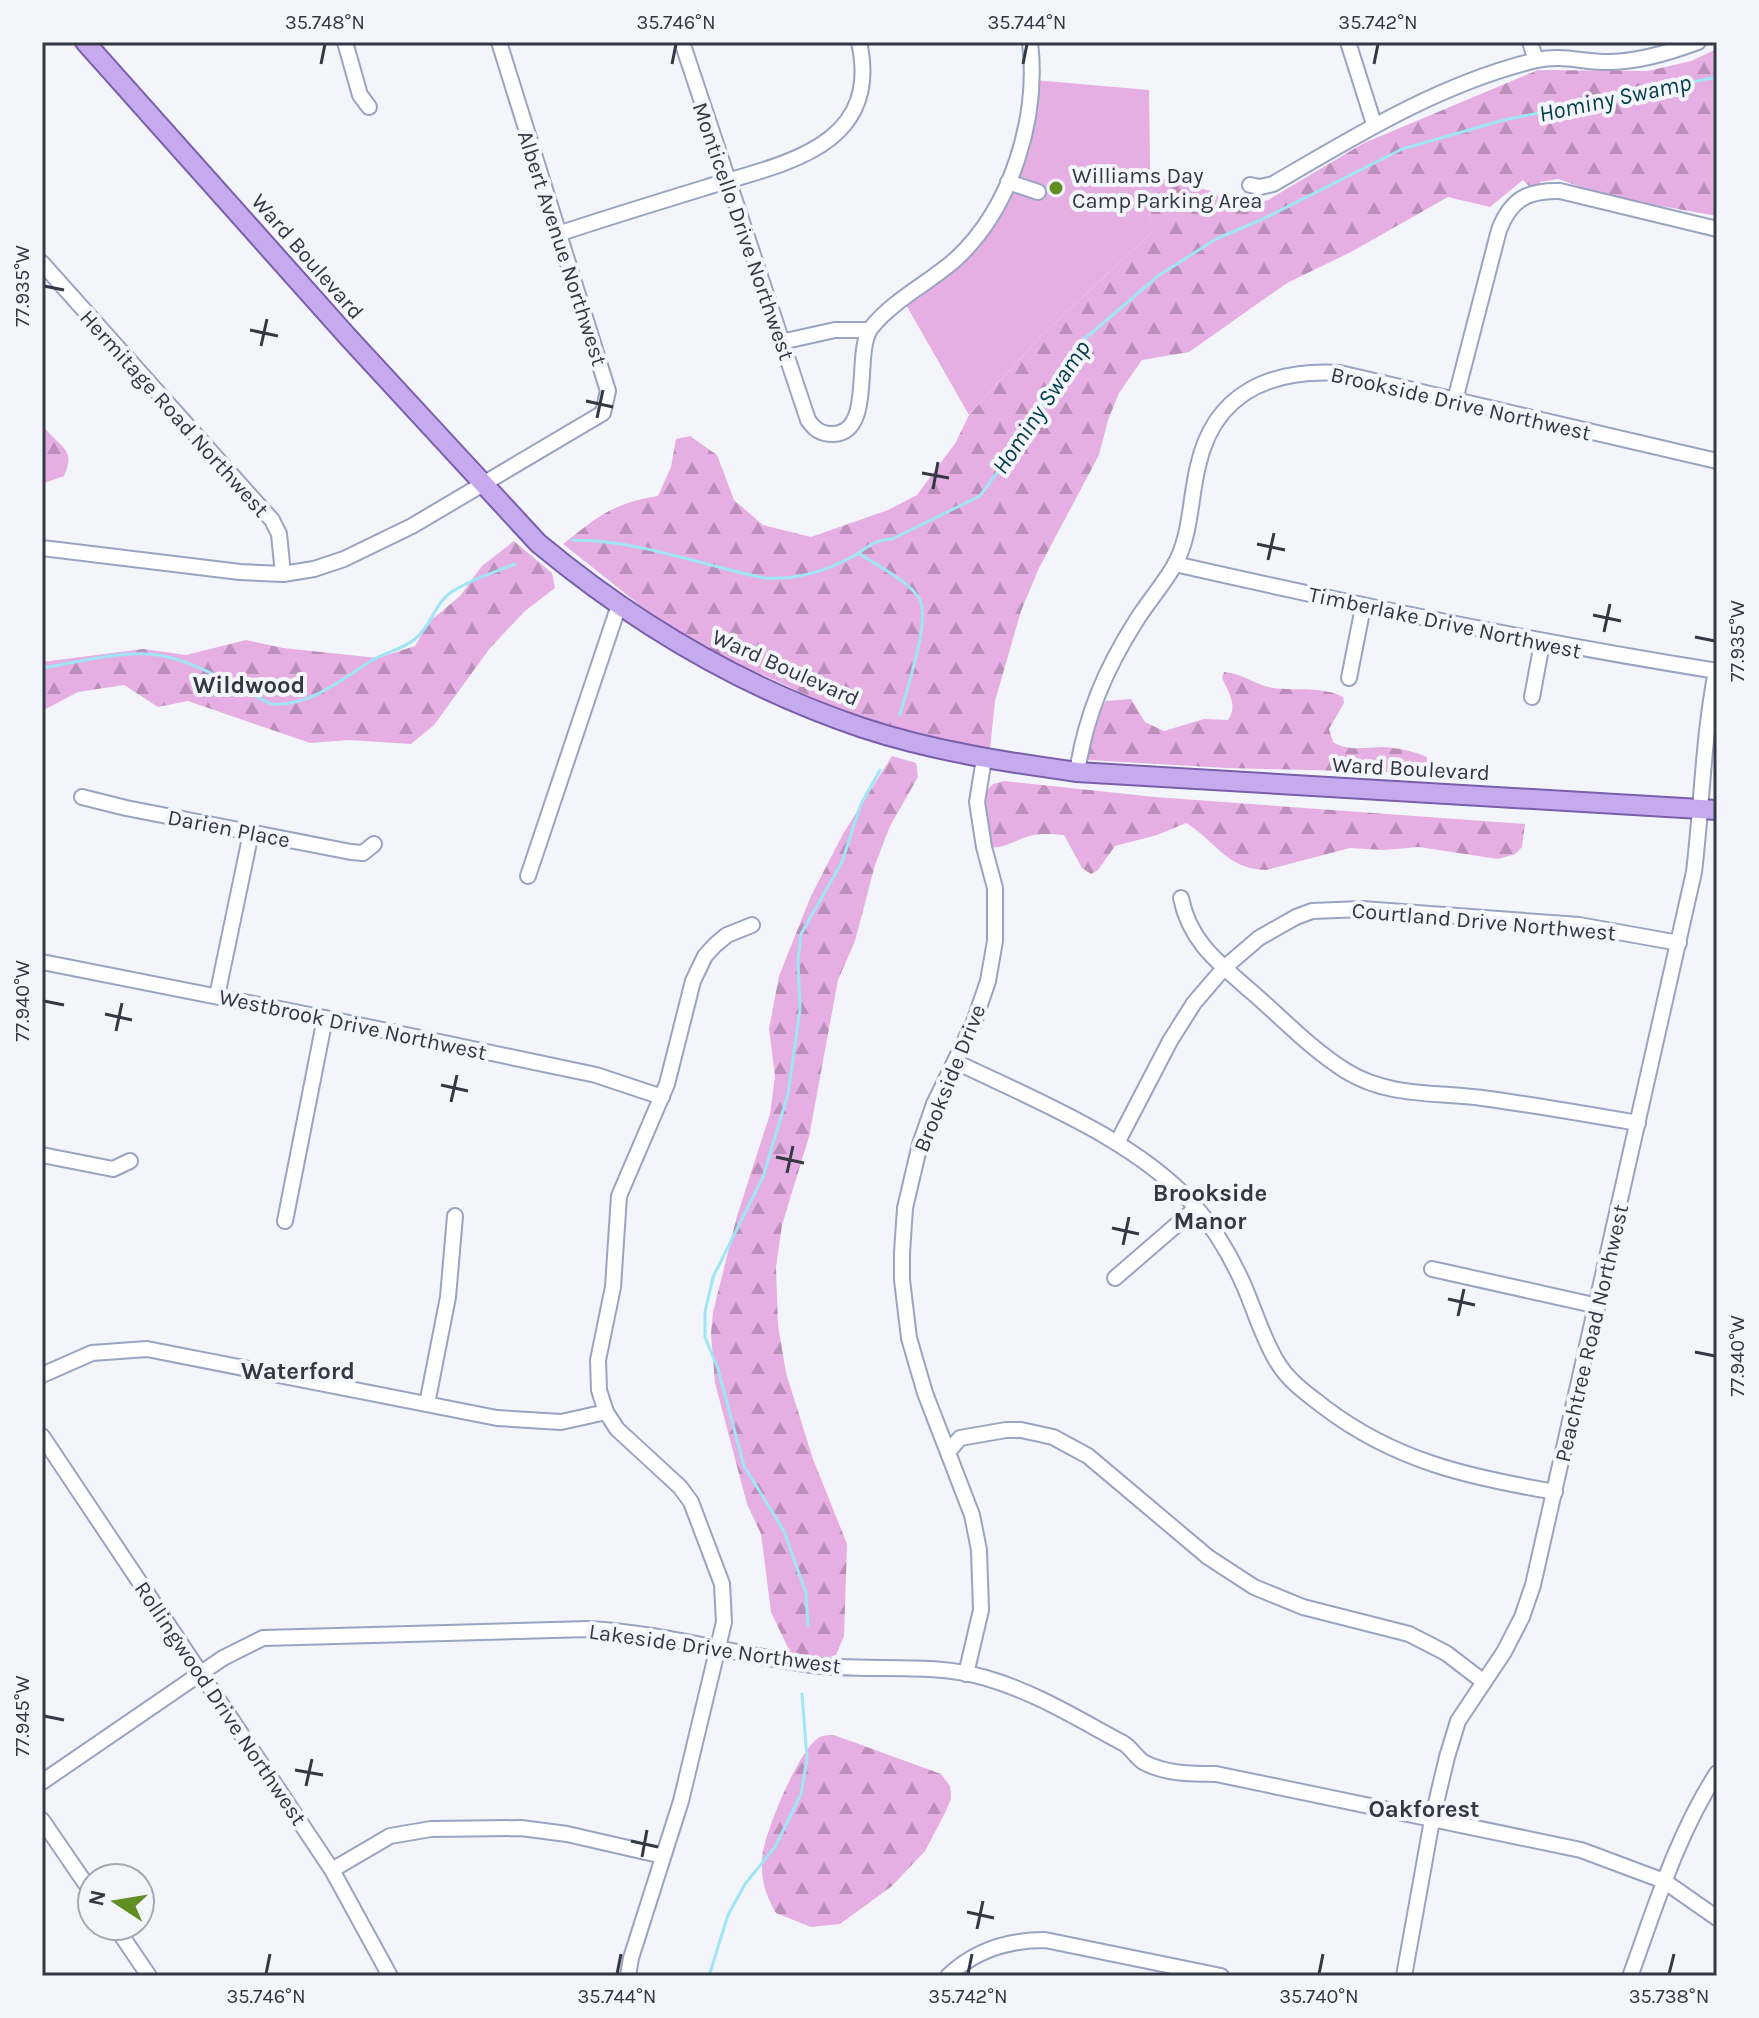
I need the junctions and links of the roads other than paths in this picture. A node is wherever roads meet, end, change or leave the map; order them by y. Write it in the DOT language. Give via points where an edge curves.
graph roads {
  1 [pos="85,42"];
  2 [pos="345,42"];
  3 [pos="499,42"];
  4 [pos="682,42"];
  5 [pos="859,42"];
  6 [pos="1030,42"];
  7 [pos="1348,42"];
  8 [pos="1530,42"];
  9 [pos="1698,42"];
  10 [pos="1536,60"];
  11 [pos="369,107"];
  12 [pos="1374,124"];
  13 [pos="728,180"];
  14 [pos="1008,182"];
  15 [pos="1250,185"];
  16 [pos="1038,192"];
  17 [pos="1717,229"];
  18 [pos="558,234"];
  19 [pos="42,263"];
  20 [pos="869,330"];
  21 [pos="781,342"];
  22 [pos="1455,400"];
  23 [pos="1717,461"];
  24 [pos="482,482"];
  25 [pos="42,548"];
  26 [pos="1175,564"];
  27 [pos="283,574"];
  28 [pos="619,605"];
  29 [pos="1363,607"];
  30 [pos="1542,643"];
  31 [pos="1716,671"];
  32 [pos="1349,678"];
  33 [pos="1532,697"];
  34 [pos="984,759"];
  35 [pos="1077,772"];
  36 [pos="82,797"];
  37 [pos="1709,809"];
  38 [pos="251,833"];
  39 [pos="374,844"];
  40 [pos="528,876"];
  41 [pos="1181,898"];
  42 [pos="752,925"];
  43 [pos="1679,943"];
  44 [pos="43,966"];
  45 [pos="1224,968"];
  46 [pos="217,996"];
  47 [pos="325,1018"];
  48 [pos="956,1062"];
  49 [pos="662,1097"];
  50 [pos="1638,1123"];
  51 [pos="1117,1143"];
  52 [pos="42,1155"];
  53 [pos="130,1161"];
  54 [pos="1196,1208"];
  55 [pos="455,1216"];
  56 [pos="285,1221"];
  57 [pos="1432,1269"];
  58 [pos="1115,1278"];
  59 [pos="1598,1306"];
  60 [pos="42,1375"];
  61 [pos="427,1404"];
  62 [pos="606,1412"];
  63 [pos="42,1436"];
  64 [pos="948,1452"];
  65 [pos="1555,1492"];
  66 [pos="718,1647"];
  67 [pos="202,1674"];
  68 [pos="966,1674"];
  69 [pos="1484,1682"];
  70 [pos="1717,1773"];
  71 [pos="42,1782"];
  72 [pos="42,1820"];
  73 [pos="1432,1820"];
  74 [pos="663,1856"];
  75 [pos="76,1870"];
  76 [pos="332,1870"];
  77 [pos="1664,1881"];
  78 [pos="1717,1918"];
  79 [pos="126,1942"];
  80 [pos="1631,1974"];
  81 [pos="149,1976"];
  82 [pos="390,1976"];
  83 [pos="628,1976"];
  84 [pos="948,1976"];
  85 [pos="1221,1976"];
  86 [pos="1404,1976"];
  1 -- 24 [label="main road, Ward Boulevard"];
  2 -- 11 [label="street" via="360,95"];
  3 -- 18 [label="street, Albert Avenue Northwest"];
  4 -- 13 [label="street, Monticello Drive Northwest"];
  5 -- 13 [label="street" via="863,85 842,128 817,149 767,171"];
  6 -- 14 [label="street" via="1027,117"];
  7 -- 12 [label="street"];
  8 -- 10 [label="street"];
  9 -- 10 [label="street" via="1638,59"];
  10 -- 12 [label="street" via="1461,85"];
  12 -- 15 [label="street" via="1273,184"];
  13 -- 18 [label="street"];
  13 -- 21 [label="street, Monticello Drive Northwest"];
  14 -- 16 [label="street"];
  14 -- 20 [label="street" via="988,219 957,258"];
  17 -- 22 [label="street" via="1560,191 1534,191 1518,201 1499,230"];
  18 -- 24 [label="street, Albert Avenue Northwest" via="607,401 603,413 591,422"];
  19 -- 27 [label="street, Hermitage Road Northwest" via="272,520 279,534"];
  20 -- 21 [label="street" via="825,331"];
  20 -- 21 [label="street, Monticello Drive Northwest" via="853,423 845,431 826,434 808,420"];
  22 -- 23 [label="street, Brookside Drive Northwest"];
  22 -- 26 [label="street, Brookside Drive Northwest" via="1340,373 1290,374 1248,391 1209,432"];
  24 -- 27 [label="street" via="362,551"];
  24 -- 28 [label="main road, Ward Boulevard" via="538,543"];
  25 -- 27 [label="street"];
  26 -- 29 [label="street, Timberlake Drive Northwest"];
  26 -- 35 [label="street, Brookside Drive Northwest" via="1099,689"];
  28 -- 34 [label="main road, Ward Boulevard" via="719,666 802,705 866,729"];
  28 -- 40 [label="street"];
  29 -- 30 [label="street, Timberlake Drive Northwest"];
  29 -- 32 [label="street"];
  30 -- 31 [label="street, Timberlake Drive Northwest"];
  30 -- 33 [label="street"];
  31 -- 37 [label="street, Peachtree Road Northwest" via="1705,740"];
  34 -- 35 [label="main road, Ward Boulevard"];
  34 -- 48 [label="street, Brookside Drive" via="977,802 995,888 995,941 982,1001"];
  35 -- 37 [label="main road, Ward Boulevard"];
  36 -- 38 [label="street, Darien Place"];
  37 -- 43 [label="street, Peachtree Road Northwest"];
  38 -- 39 [label="street, Darien Place" via="363,853"];
  38 -- 46 [label="street"];
  41 -- 45 [label="street" via="1190,929"];
  42 -- 49 [label="street" via="727,935 697,969"];
  43 -- 45 [label="street, Courtland Drive Northwest" via="1579,925 1342,909 1296,917 1266,933"];
  43 -- 50 [label="street, Peachtree Road Northwest"];
  44 -- 46 [label="street, Westbrook Drive Northwest"];
  45 -- 50 [label="street" via="1346,1071 1381,1086"];
  45 -- 51 [label="street, Courtland Drive Northwest" via="1170,1041"];
  46 -- 47 [label="street, Westbrook Drive Northwest"];
  47 -- 49 [label="street, Westbrook Drive Northwest" via="596,1075"];
  47 -- 56 [label="street"];
  48 -- 51 [label="street"];
  48 -- 64 [label="street, Brookside Drive" via="920,1144 905,1208 902,1253 909,1338"];
  49 -- 62 [label="street" via="619,1196 613,1287 598,1360"];
  50 -- 59 [label="street, Peachtree Road Northwest"];
  51 -- 54 [label="street"];
  52 -- 53 [label="street" via="113,1169"];
  54 -- 58 [label="street"];
  54 -- 65 [label="street" via="1234,1263 1267,1344 1291,1382 1376,1442 1426,1464"];
  55 -- 61 [label="street" via="448,1297"];
  57 -- 59 [label="street"];
  59 -- 65 [label="street, Peachtree Road Northwest"];
  60 -- 61 [label="street" via="92,1353 147,1349"];
  61 -- 62 [label="street" via="545,1423"];
  62 -- 66 [label="street" via="617,1429 680,1487 701,1523 722,1584 725,1611"];
  63 -- 67 [label="street, Rollingwood Drive Northwest"];
  64 -- 68 [label="street, Brookside Drive" via="972,1515 981,1570 981,1610"];
  64 -- 69 [label="street" via="960,1438 1006,1430 1053,1437 1088,1456 1208,1557 1254,1587 1303,1607 1409,1634"];
  65 -- 69 [label="street, Peachtree Road Northwest" via="1522,1617"];
  66 -- 67 [label="street, Lakeside Drive Northwest" via="589,1629 276,1636 251,1641"];
  66 -- 68 [label="street, Lakeside Drive Northwest" via="818,1666"];
  66 -- 74 [label="street"];
  67 -- 71 [label="street, Lakeside Drive Northwest"];
  67 -- 76 [label="street, Rollingwood Drive Northwest"];
  68 -- 73 [label="street, Lakeside Drive Northwest" via="1065,1710 1126,1744 1142,1762 1160,1768 1216,1774"];
  69 -- 73 [label="street, Peachtree Road Northwest" via="1458,1721"];
  70 -- 77 [label="street" via="1688,1822"];
  72 -- 75 [label="street"];
  73 -- 77 [label="street, Lakeside Drive Northwest" via="1581,1850"];
  73 -- 86 [label="street, Peachtree Road Northwest"];
  74 -- 76 [label="street" via="521,1828 431,1829 390,1836"];
  74 -- 83 [label="street"];
  76 -- 82 [label="street, Rollingwood Drive Northwest"];
  77 -- 78 [label="street, Lakeside Drive Northwest"];
  77 -- 80 [label="street"];
  79 -- 81 [label="street"];
  84 -- 85 [label="street" via="995,1947 1045,1940"];
}
